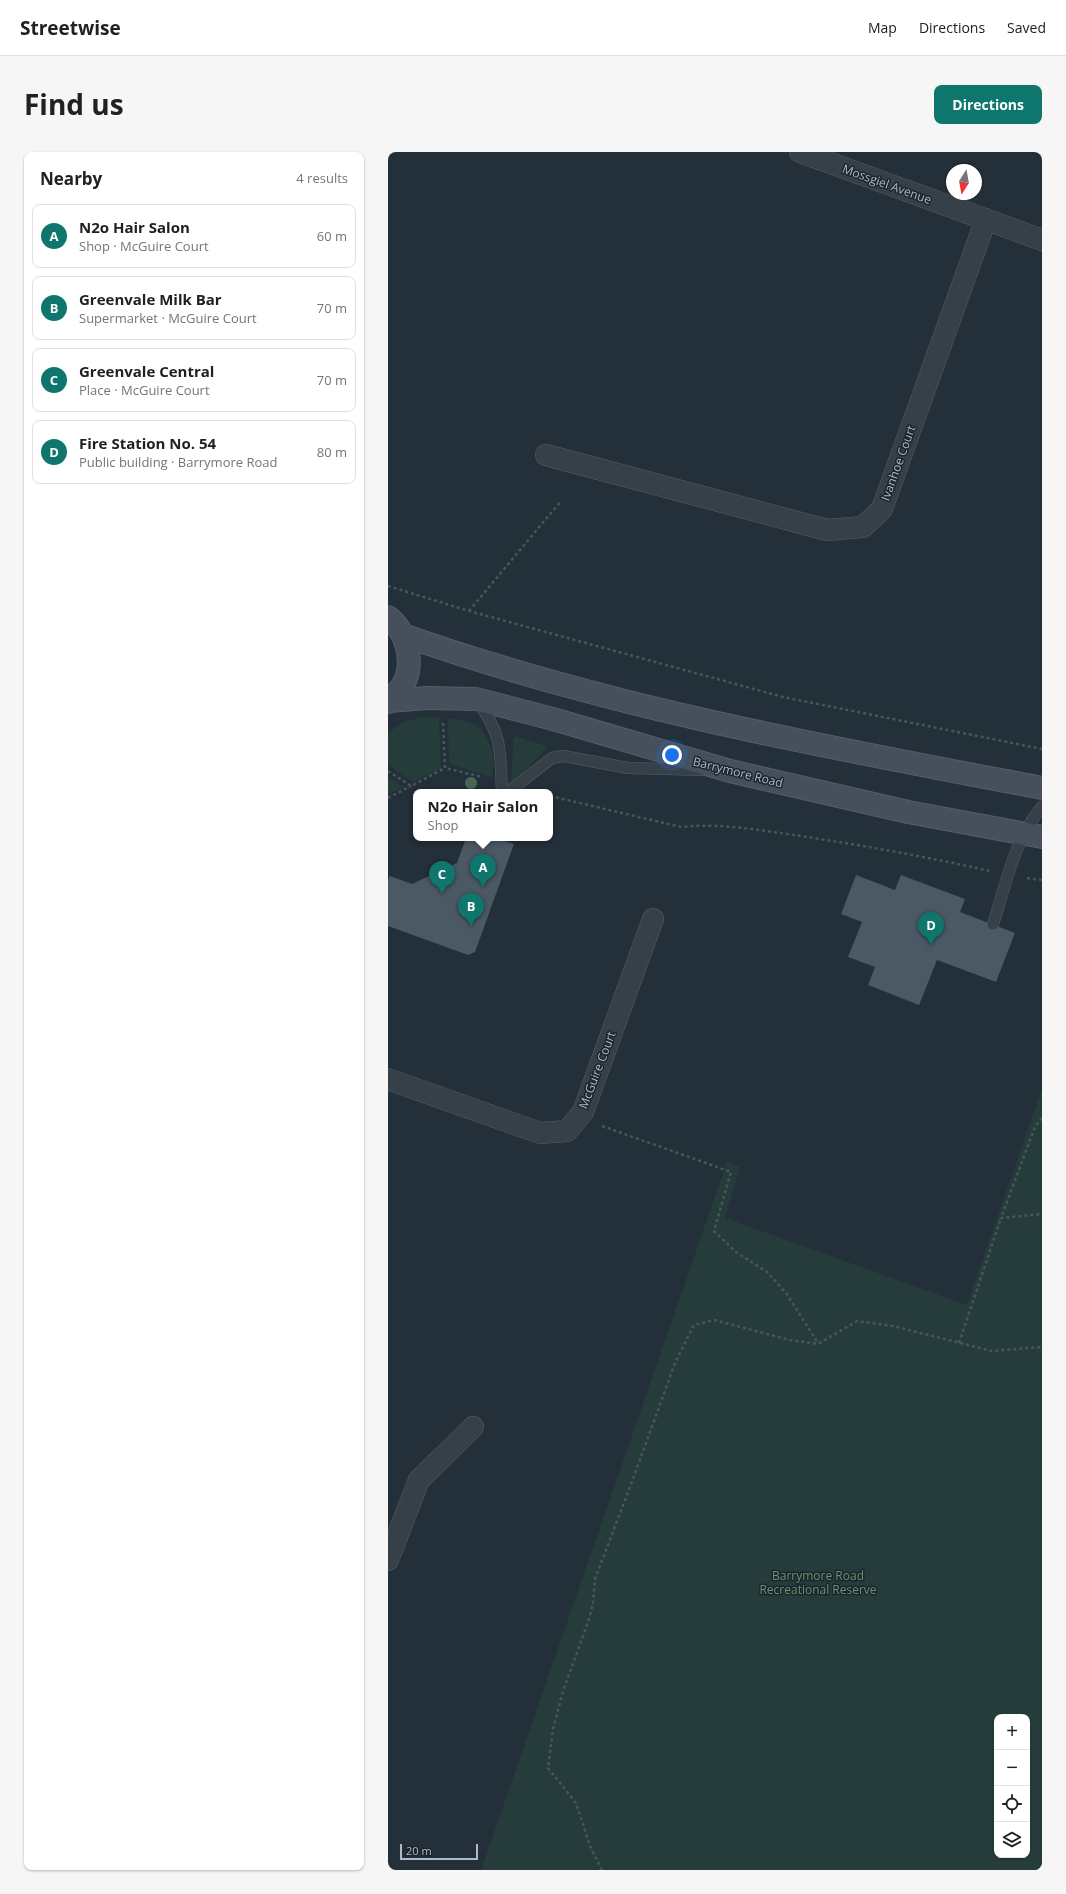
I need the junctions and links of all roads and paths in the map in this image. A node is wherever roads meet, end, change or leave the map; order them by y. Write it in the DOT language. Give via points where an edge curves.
graph roads {
  1 [pos="800,152"];
  2 [pos="986,220"];
  3 [pos="1042,240"];
  4 [pos="546,455"];
  5 [pos="561,501"];
  6 [pos="388,586"];
  7 [pos="469,611"];
  8 [pos="388,617"];
  9 [pos="403,635"];
  10 [pos="476,699"];
  11 [pos="388,702"];
  12 [pos="443,720"];
  13 [pos="1042,749"];
  14 [pos="446,768"];
  15 [pos="388,771"];
  16 [pos="730,771"];
  17 [pos="412,786"];
  18 [pos="501,787"];
  19 [pos="1042,788"];
  20 [pos="512,789"];
  21 [pos="553,797"];
  22 [pos="388,798"];
  23 [pos="1042,807"];
  24 [pos="1032,836"];
  25 [pos="1009,874"];
  26 [pos="1042,880"];
  27 [pos="653,919"];
  28 [pos="993,924"];
  29 [pos="388,1079"];
  30 [pos="583,1112"];
  31 [pos="1042,1118"];
  32 [pos="1042,1214"];
  33 [pos="1001,1218"];
  34 [pos="959,1342"];
  35 [pos="818,1344"];
  36 [pos="1042,1347"];
  37 [pos="473,1427"];
  38 [pos="388,1560"];
  39 [pos="602,1870"];
  1 -- 2 [label="street, Mossgiel Avenue"];
  2 -- 3 [label="street, Mossgiel Avenue"];
  2 -- 4 [label="street, Ivanhoe Court" via="882,509 863,528 827,530"];
  5 -- 7 [label="path"];
  6 -- 7 [label="path"];
  7 -- 13 [label="path" via="783,697"];
  8 -- 9 [label="street"];
  9 -- 11 [label="street" via="409,658 404,682"];
  9 -- 19 [label="street" via="547,680 688,717 850,752"];
  10 -- 11 [label="street, Barrymore Road" via="428,698"];
  10 -- 16 [label="street, Barrymore Road"];
  10 -- 18 [label="lane" via="489,716 496,732 501,756"];
  12 -- 14 [label="path"];
  14 -- 17 [label="path"];
  14 -- 18 [label="path"];
  15 -- 17 [label="path"];
  16 -- 20 [label="lane" via="628,768 563,756 552,758 539,766"];
  16 -- 24 [label="street, Barrymore Road" via="908,812"];
  17 -- 22 [label="path"];
  21 -- 25 [label="path" via="673,825 730,826 830,840"];
  23 -- 24 [label="lane" via="1031,820"];
  24 -- 25 [label="lane"];
  25 -- 26 [label="path"];
  25 -- 28 [label="lane"];
  27 -- 30 [label="street, McGuire Court"];
  29 -- 30 [label="street, McGuire Court" via="540,1133 567,1131"];
  30 -- 35 [label="path" via="600,1124 731,1172 714,1231 736,1252 767,1272 786,1292"];
  31 -- 33 [label="path" via="1034,1127"];
  32 -- 33 [label="path"];
  33 -- 34 [label="path"];
  34 -- 35 [label="path" via="894,1326 856,1321"];
  34 -- 36 [label="path" via="992,1351"];
  35 -- 39 [label="path" via="790,1340 714,1320 694,1325 675,1363 595,1579 593,1604 563,1691 553,1729 548,1768 576,1803 590,1846"];
  37 -- 38 [label="street" via="420,1480"];
}
